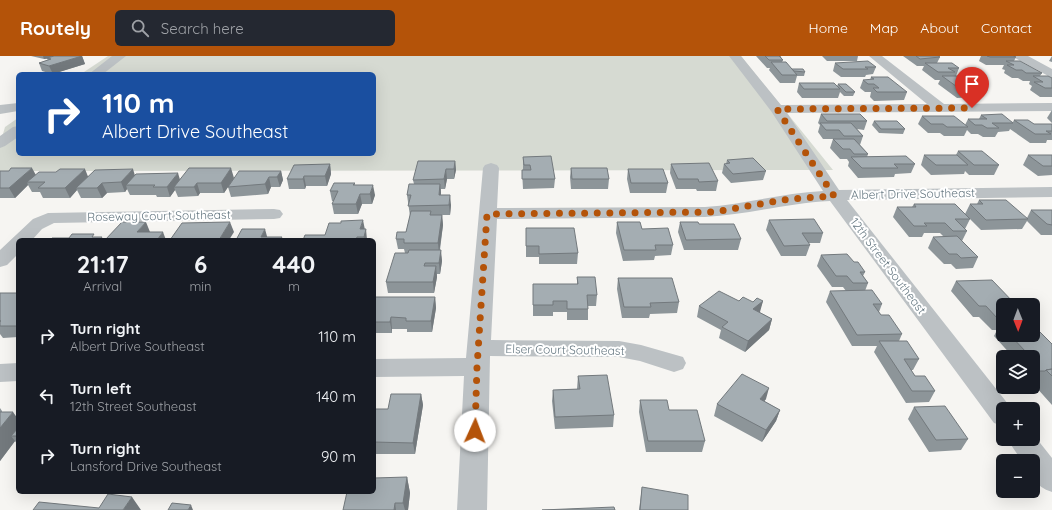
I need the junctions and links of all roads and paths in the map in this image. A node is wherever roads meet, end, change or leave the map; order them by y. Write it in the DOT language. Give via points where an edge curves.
graph roads {
  1 [pos="117,56"];
  2 [pos="735,56"];
  3 [pos="874,56"];
  4 [pos="1019,56"];
  5 [pos="97,72"];
  6 [pos="1052,74"];
  7 [pos="16,107"];
  8 [pos="1052,107"];
  9 [pos="940,108"];
  10 [pos="777,109"];
  11 [pos="0,110"];
  12 [pos="16,131"];
  13 [pos="0,143"];
  14 [pos="491,168"];
  15 [pos="1052,192"];
  16 [pos="834,196"];
  17 [pos="274,214"];
  18 [pos="487,214"];
  19 [pos="23,238"];
  20 [pos="16,245"];
  21 [pos="0,261"];
  22 [pos="478,358"];
  23 [pos="674,363"];
  24 [pos="376,368"];
  25 [pos="16,372"];
  26 [pos="0,373"];
  27 [pos="996,407"];
  28 [pos="1026,446"];
  29 [pos="1052,480"];
  30 [pos="472,510"];
  1 -- 5 [label="street"];
  2 -- 10 [label="street, 12th Street Southeast"];
  3 -- 9 [label="street"];
  4 -- 6 [label="street"];
  7 -- 11 [label="street"];
  8 -- 9 [label="street"];
  9 -- 10 [label="street"];
  10 -- 16 [label="street, 12th Street Southeast"];
  12 -- 13 [label="street"];
  14 -- 18 [label="street"];
  15 -- 16 [label="street, Albert Drive Southeast"];
  16 -- 18 [label="street, Albert Drive Southeast" via="789,199 711,212"];
  16 -- 27 [label="street, 12th Street Southeast"];
  17 -- 19 [label="street, Roseway Court Southeast" via="44,219"];
  18 -- 22 [label="street"];
  20 -- 21 [label="street"];
  22 -- 23 [label="street, Elser Court Southeast" via="619,349"];
  22 -- 24 [label="street, Elser Court Southeast"];
  22 -- 30 [label="street"];
  25 -- 26 [label="street"];
  28 -- 29 [label="street"];
}
